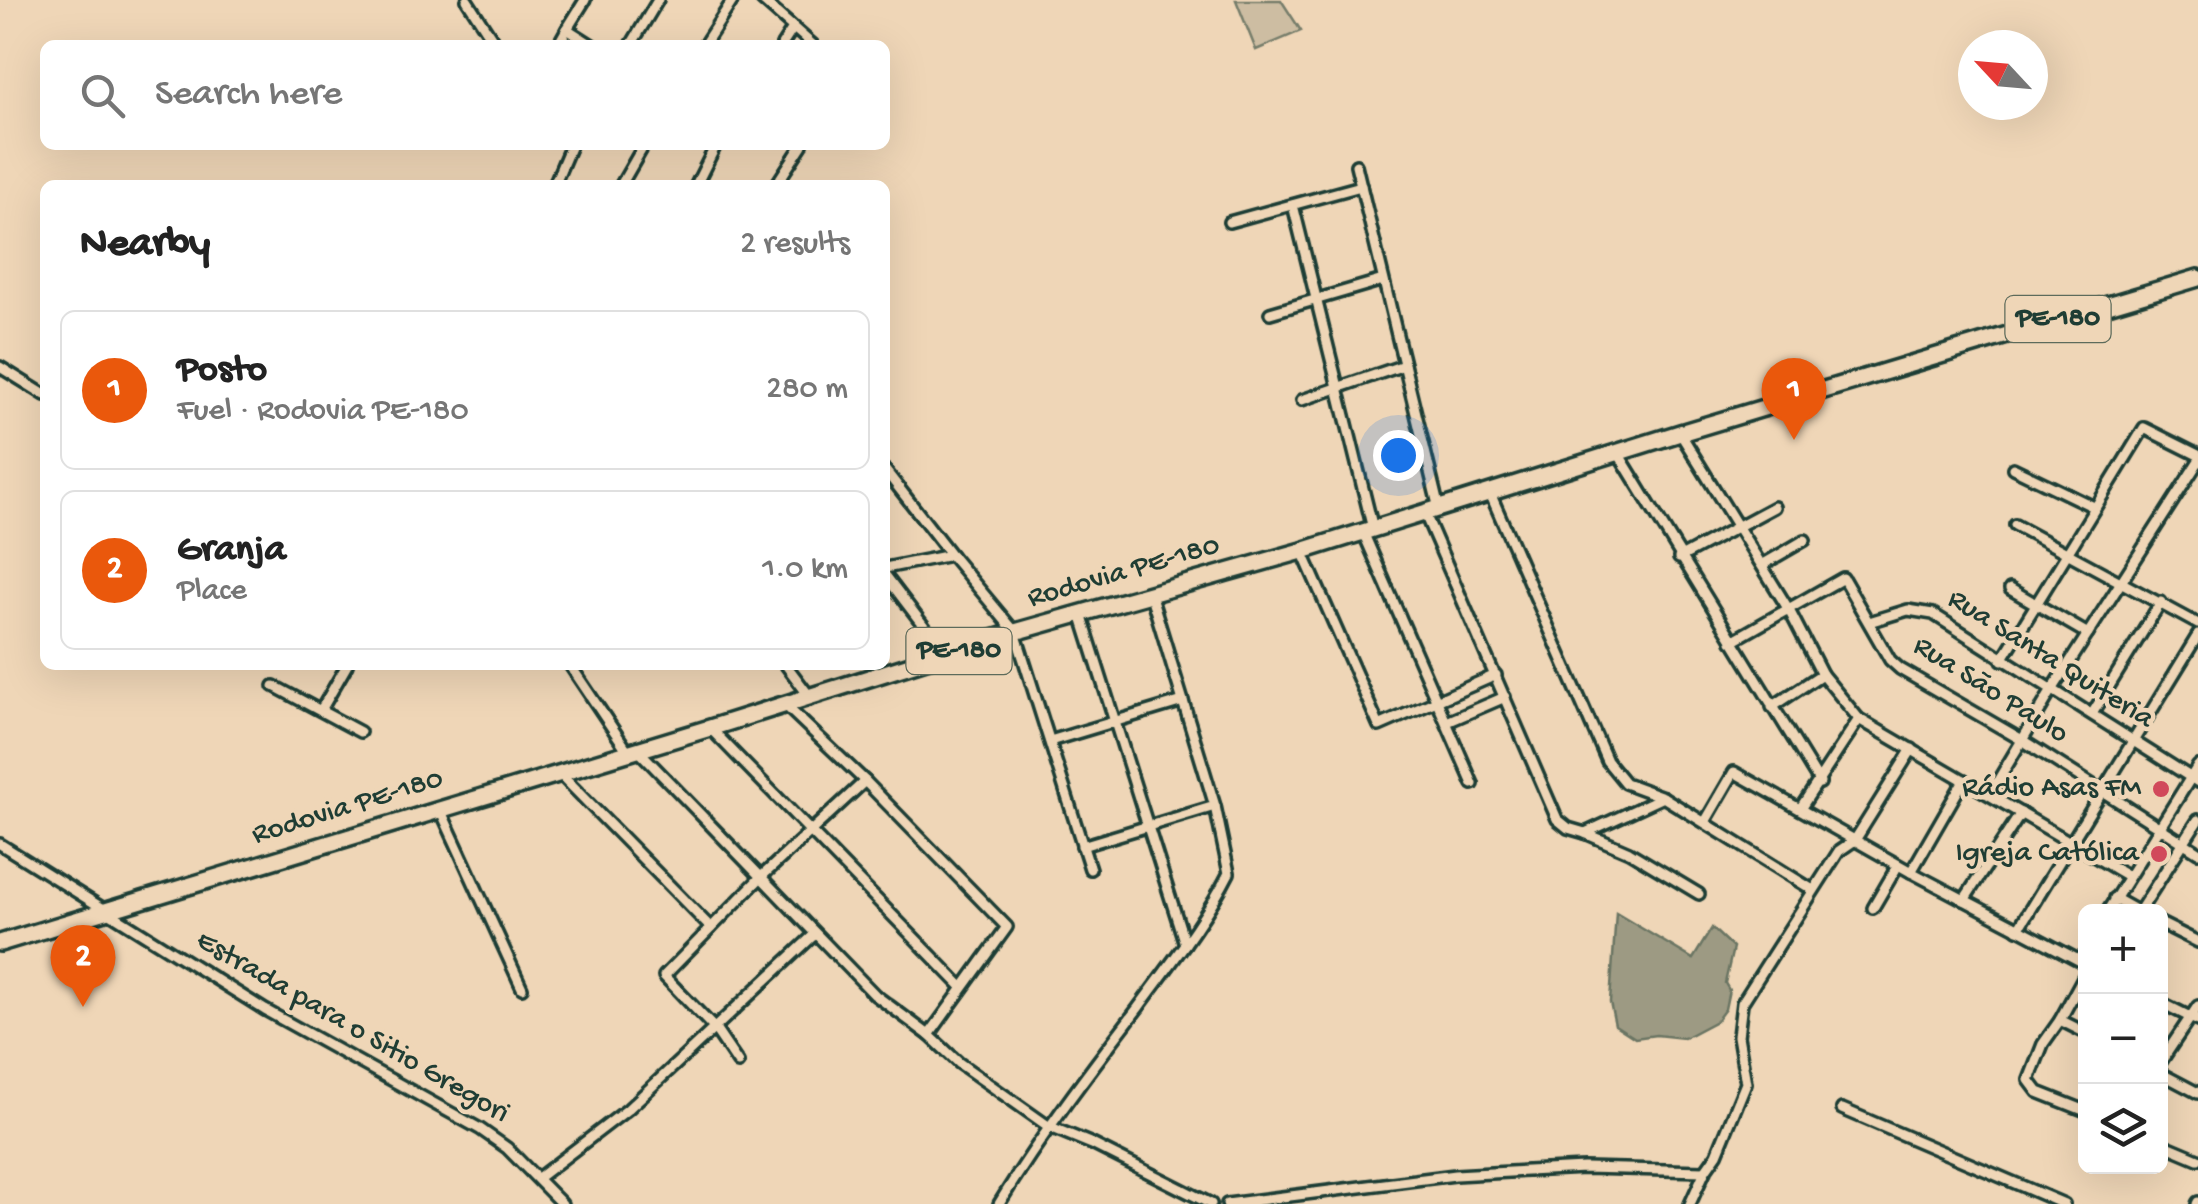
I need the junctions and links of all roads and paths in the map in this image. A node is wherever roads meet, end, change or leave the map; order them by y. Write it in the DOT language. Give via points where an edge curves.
graph roads {
  1 [pos="467,0"];
  2 [pos="585,0"];
  3 [pos="658,0"];
  4 [pos="733,0"];
  5 [pos="762,0"];
  6 [pos="793,28"];
  7 [pos="568,29"];
  8 [pos="493,40"];
  9 [pos="561,40"];
  10 [pos="584,40"];
  11 [pos="634,40"];
  12 [pos="707,40"];
  13 [pos="785,40"];
  14 [pos="807,40"];
  15 [pos="569,150"];
  16 [pos="641,150"];
  17 [pos="714,150"];
  18 [pos="799,150"];
  19 [pos="1356,165"];
  20 [pos="556,180"];
  21 [pos="624,180"];
  22 [pos="698,180"];
  23 [pos="779,180"];
  24 [pos="1361,186"];
  25 [pos="1293,205"];
  26 [pos="1229,222"];
  27 [pos="2198,278"];
  28 [pos="1384,280"];
  29 [pos="1317,300"];
  30 [pos="1270,313"];
  31 [pos="1404,365"];
  32 [pos="0,367"];
  33 [pos="1339,388"];
  34 [pos="40,391"];
  35 [pos="1302,400"];
  36 [pos="1680,433"];
  37 [pos="1618,453"];
  38 [pos="2198,458"];
  39 [pos="2013,468"];
  40 [pos="890,476"];
  41 [pos="1490,493"];
  42 [pos="1774,506"];
  43 [pos="2094,507"];
  44 [pos="1432,511"];
  45 [pos="2016,525"];
  46 [pos="1738,526"];
  47 [pos="1368,531"];
  48 [pos="1805,540"];
  49 [pos="1302,551"];
  50 [pos="2067,551"];
  51 [pos="951,555"];
  52 [pos="1679,558"];
  53 [pos="1762,565"];
  54 [pos="890,570"];
  55 [pos="890,578"];
  56 [pos="2123,581"];
  57 [pos="2010,589"];
  58 [pos="1152,596"];
  59 [pos="2162,602"];
  60 [pos="2036,604"];
  61 [pos="1789,610"];
  62 [pos="1080,614"];
  63 [pos="1869,622"];
  64 [pos="2198,624"];
  65 [pos="1015,632"];
  66 [pos="2088,634"];
  67 [pos="2198,634"];
  68 [pos="1732,641"];
  69 [pos="946,655"];
  70 [pos="2002,660"];
  71 [pos="890,667"];
  72 [pos="344,670"];
  73 [pos="574,670"];
  74 [pos="790,670"];
  75 [pos="870,671"];
  76 [pos="1822,674"];
  77 [pos="1496,675"];
  78 [pos="274,686"];
  79 [pos="2052,690"];
  80 [pos="1505,696"];
  81 [pos="810,697"];
  82 [pos="1183,701"];
  83 [pos="1438,701"];
  84 [pos="785,705"];
  85 [pos="1772,707"];
  86 [pos="321,710"];
  87 [pos="2092,714"];
  88 [pos="1859,719"];
  89 [pos="1116,720"];
  90 [pos="1447,722"];
  91 [pos="710,728"];
  92 [pos="360,732"];
  93 [pos="2022,740"];
  94 [pos="2133,740"];
  95 [pos="1050,741"];
  96 [pos="1912,749"];
  97 [pos="633,751"];
  98 [pos="2198,766"];
  99 [pos="559,773"];
  100 [pos="1964,780"];
  101 [pos="2194,780"];
  102 [pos="865,782"];
  103 [pos="1820,783"];
  104 [pos="1474,784"];
  105 [pos="2102,792"];
  106 [pos="1990,794"];
  107 [pos="1663,797"];
  108 [pos="1215,806"];
  109 [pos="440,809"];
  110 [pos="1800,809"];
  111 [pos="2020,813"];
  112 [pos="2198,820"];
  113 [pos="1705,822"];
  114 [pos="1149,826"];
  115 [pos="2158,828"];
  116 [pos="810,832"];
  117 [pos="1584,833"];
  118 [pos="1855,840"];
  119 [pos="2182,842"];
  120 [pos="0,844"];
  121 [pos="2072,844"];
  122 [pos="1082,846"];
  123 [pos="2198,852"];
  124 [pos="1898,865"];
  125 [pos="1090,869"];
  126 [pos="1911,872"];
  127 [pos="2128,876"];
  128 [pos="760,877"];
  129 [pos="1813,890"];
  130 [pos="1699,894"];
  131 [pos="2114,898"];
  132 [pos="1964,900"];
  133 [pos="2111,904"];
  134 [pos="2125,904"];
  135 [pos="2144,904"];
  136 [pos="1873,908"];
  137 [pos="106,909"];
  138 [pos="2168,927"];
  139 [pos="711,928"];
  140 [pos="2018,930"];
  141 [pos="815,934"];
  142 [pos="0,942"];
  143 [pos="2198,942"];
  144 [pos="1185,944"];
  145 [pos="2078,960"];
  146 [pos="961,986"];
  147 [pos="2078,987"];
  148 [pos="522,988"];
  149 [pos="2168,1006"];
  150 [pos="2198,1006"];
  151 [pos="2194,1019"];
  152 [pos="2060,1020"];
  153 [pos="714,1029"];
  154 [pos="2078,1029"];
  155 [pos="929,1035"];
  156 [pos="2168,1053"];
  157 [pos="738,1063"];
  158 [pos="2168,1077"];
  159 [pos="2198,1093"];
  160 [pos="2078,1108"];
  161 [pos="1842,1109"];
  162 [pos="1048,1126"];
  163 [pos="2168,1146"];
  164 [pos="2198,1159"];
  165 [pos="1705,1170"];
  166 [pos="538,1178"];
  167 [pos="562,1204"];
  168 [pos="1000,1204"];
  169 [pos="1210,1204"];
  170 [pos="1227,1204"];
  171 [pos="1690,1204"];
  172 [pos="2064,1204"];
  1 -- 8 [label="street"];
  2 -- 7 [label="street"];
  3 -- 11 [label="street"];
  4 -- 12 [label="street"];
  5 -- 6 [label="street"];
  6 -- 13 [label="street"];
  6 -- 14 [label="street"];
  7 -- 9 [label="street"];
  7 -- 10 [label="street"];
  15 -- 20 [label="street"];
  16 -- 21 [label="street"];
  17 -- 22 [label="street"];
  18 -- 23 [label="street"];
  19 -- 24 [label="street"];
  24 -- 25 [label="street"];
  24 -- 28 [label="street"];
  25 -- 26 [label="street"];
  25 -- 29 [label="street"];
  27 -- 36 [label="main road, Rodovia PE-180 / PE-180"];
  28 -- 29 [label="street"];
  28 -- 31 [label="street"];
  29 -- 30 [label="street"];
  29 -- 33 [label="street"];
  31 -- 33 [label="street"];
  31 -- 44 [label="street"];
  32 -- 34 [label="street"];
  33 -- 35 [label="street"];
  33 -- 47 [label="street"];
  36 -- 37 [label="main road, Rodovia PE-180 / PE-180"];
  36 -- 46 [label="street"];
  37 -- 41 [label="main road, Rodovia PE-180 / PE-180"];
  37 -- 52 [label="street"];
  38 -- 43 [label="street" via="2144,428"];
  38 -- 56 [label="street"];
  39 -- 43 [label="street"];
  40 -- 51 [label="street"];
  41 -- 44 [label="main road, Rodovia PE-180 / PE-180"];
  41 -- 107 [label="street" via="1607,760 1625,782"];
  42 -- 46 [label="street"];
  43 -- 50 [label="street"];
  44 -- 47 [label="main road, Rodovia PE-180 / PE-180"];
  44 -- 77 [label="street"];
  45 -- 50 [label="street"];
  46 -- 52 [label="street"];
  46 -- 53 [label="street"];
  47 -- 49 [label="main road, Rodovia PE-180 / PE-180"];
  47 -- 83 [label="street"];
  48 -- 53 [label="street"];
  49 -- 58 [label="main road, Rodovia PE-180 / PE-180"];
  49 -- 83 [label="street" via="1379,726"];
  50 -- 56 [label="street"];
  50 -- 60 [label="street"];
  51 -- 54 [label="street"];
  51 -- 65 [label="street"];
  52 -- 68 [label="street"];
  53 -- 61 [label="street"];
  55 -- 69 [label="street"];
  56 -- 59 [label="street"];
  56 -- 66 [label="street"];
  57 -- 60 [label="street"];
  58 -- 62 [label="main road, Rodovia PE-180 / PE-180"];
  58 -- 82 [label="street"];
  59 -- 64 [label="street"];
  59 -- 87 [label="street"];
  60 -- 66 [label="street"];
  60 -- 70 [label="street"];
  61 -- 63 [label="street, Rua São Paulo" via="1843,578"];
  61 -- 68 [label="street, Rua São Paulo"];
  61 -- 76 [label="street"];
  62 -- 65 [label="main road, Rodovia PE-180 / PE-180"];
  62 -- 89 [label="street"];
  63 -- 70 [label="street, Rua Santa Quiteria" via="1902,611 1928,612"];
  63 -- 93 [label="street, Rua São Paulo" via="1900,669"];
  65 -- 69 [label="main road, Rodovia PE-180 / PE-180"];
  65 -- 95 [label="street"];
  66 -- 79 [label="street"];
  67 -- 94 [label="street"];
  68 -- 85 [label="street"];
  69 -- 71 [label="main road, Rodovia PE-180 / PE-180"];
  70 -- 79 [label="street, Rua Santa Quiteria"];
  72 -- 86 [label="street"];
  73 -- 97 [label="street"];
  74 -- 81 [label="street"];
  75 -- 81 [label="main road, Rodovia PE-180 / PE-180"];
  76 -- 85 [label="street"];
  76 -- 88 [label="street"];
  77 -- 80 [label="street"];
  77 -- 83 [label="street"];
  78 -- 86 [label="street"];
  79 -- 87 [label="street, Rua Santa Quiteria"];
  79 -- 93 [label="street"];
  80 -- 90 [label="street"];
  80 -- 117 [label="street" via="1557,820"];
  81 -- 84 [label="main road, Rodovia PE-180 / PE-180"];
  82 -- 89 [label="street"];
  82 -- 108 [label="street"];
  83 -- 90 [label="street"];
  84 -- 91 [label="main road, Rodovia PE-180 / PE-180"];
  84 -- 102 [label="street"];
  85 -- 103 [label="street"];
  86 -- 92 [label="street"];
  87 -- 94 [label="street, Rua Santa Quiteria"];
  88 -- 96 [label="street"];
  88 -- 103 [label="street"];
  89 -- 95 [label="street"];
  89 -- 114 [label="street"];
  90 -- 104 [label="street"];
  91 -- 97 [label="main road, Rodovia PE-180 / PE-180"];
  91 -- 116 [label="street"];
  93 -- 105 [label="street, Rua São Paulo"];
  93 -- 106 [label="street"];
  94 -- 101 [label="street, Rua Santa Quiteria"];
  94 -- 105 [label="street"];
  95 -- 122 [label="street"];
  96 -- 100 [label="street"];
  96 -- 118 [label="street"];
  97 -- 99 [label="main road, Rodovia PE-180 / PE-180"];
  97 -- 128 [label="street"];
  98 -- 101 [label="street"];
  99 -- 109 [label="main road, Rodovia PE-180 / PE-180"];
  99 -- 139 [label="street"];
  100 -- 106 [label="street"];
  100 -- 126 [label="street"];
  101 -- 115 [label="street"];
  102 -- 116 [label="street"];
  102 -- 146 [label="street" via="1007,927"];
  103 -- 110 [label="street"];
  105 -- 115 [label="street, Rua São Paulo"];
  105 -- 121 [label="street"];
  106 -- 111 [label="street"];
  107 -- 113 [label="street"];
  107 -- 117 [label="street"];
  108 -- 114 [label="street"];
  108 -- 144 [label="street" via="1229,873"];
  109 -- 137 [label="main road, Rodovia PE-180 / PE-180"];
  109 -- 148 [label="street"];
  110 -- 113 [label="street" via="1734,772"];
  110 -- 118 [label="street"];
  111 -- 121 [label="street"];
  111 -- 132 [label="street"];
  112 -- 119 [label="street"];
  113 -- 129 [label="street"];
  114 -- 122 [label="street"];
  114 -- 144 [label="street"];
  115 -- 119 [label="street, Rua São Paulo"];
  115 -- 127 [label="street"];
  116 -- 128 [label="street"];
  116 -- 146 [label="street"];
  117 -- 130 [label="street"];
  118 -- 124 [label="street"];
  118 -- 129 [label="street" via="1838,851"];
  119 -- 123 [label="street, Rua São Paulo"];
  119 -- 135 [label="street"];
  120 -- 137 [label="street, Estrada para o Sitio Gregori"];
  121 -- 127 [label="street"];
  121 -- 140 [label="street"];
  122 -- 125 [label="street"];
  124 -- 126 [label="street"];
  124 -- 136 [label="street"];
  126 -- 132 [label="street"];
  127 -- 131 [label="street"];
  128 -- 139 [label="street"];
  128 -- 141 [label="street"];
  129 -- 165 [label="street" via="1742,1002 1738,1036 1746,1084"];
  131 -- 133 [label="street"];
  131 -- 134 [label="street"];
  132 -- 140 [label="street"];
  137 -- 142 [label="main road, Rodovia PE-180 / PE-180"];
  137 -- 166 [label="street, Estrada para o Sitio Gregori" via="265,1010 480,1129"];
  138 -- 143 [label="street"];
  139 -- 153 [label="street" via="664,976"];
  140 -- 145 [label="street"];
  141 -- 153 [label="street"];
  141 -- 155 [label="street" via="875,995"];
  144 -- 162 [label="street"];
  146 -- 155 [label="street"];
  147 -- 152 [label="street"];
  149 -- 151 [label="street"];
  150 -- 151 [label="street"];
  151 -- 156 [label="street"];
  152 -- 154 [label="street"];
  152 -- 160 [label="street" via="2029,1080 2038,1092"];
  153 -- 157 [label="street"];
  153 -- 166 [label="street"];
  155 -- 162 [label="street"];
  158 -- 159 [label="street"];
  161 -- 172 [label="street"];
  162 -- 168 [label="street"];
  162 -- 169 [label="street"];
  163 -- 164 [label="street"];
  165 -- 170 [label="street" via="1432,1176"];
  165 -- 171 [label="street"];
  166 -- 167 [label="street, Estrada para o Sitio Gregori"];
}
